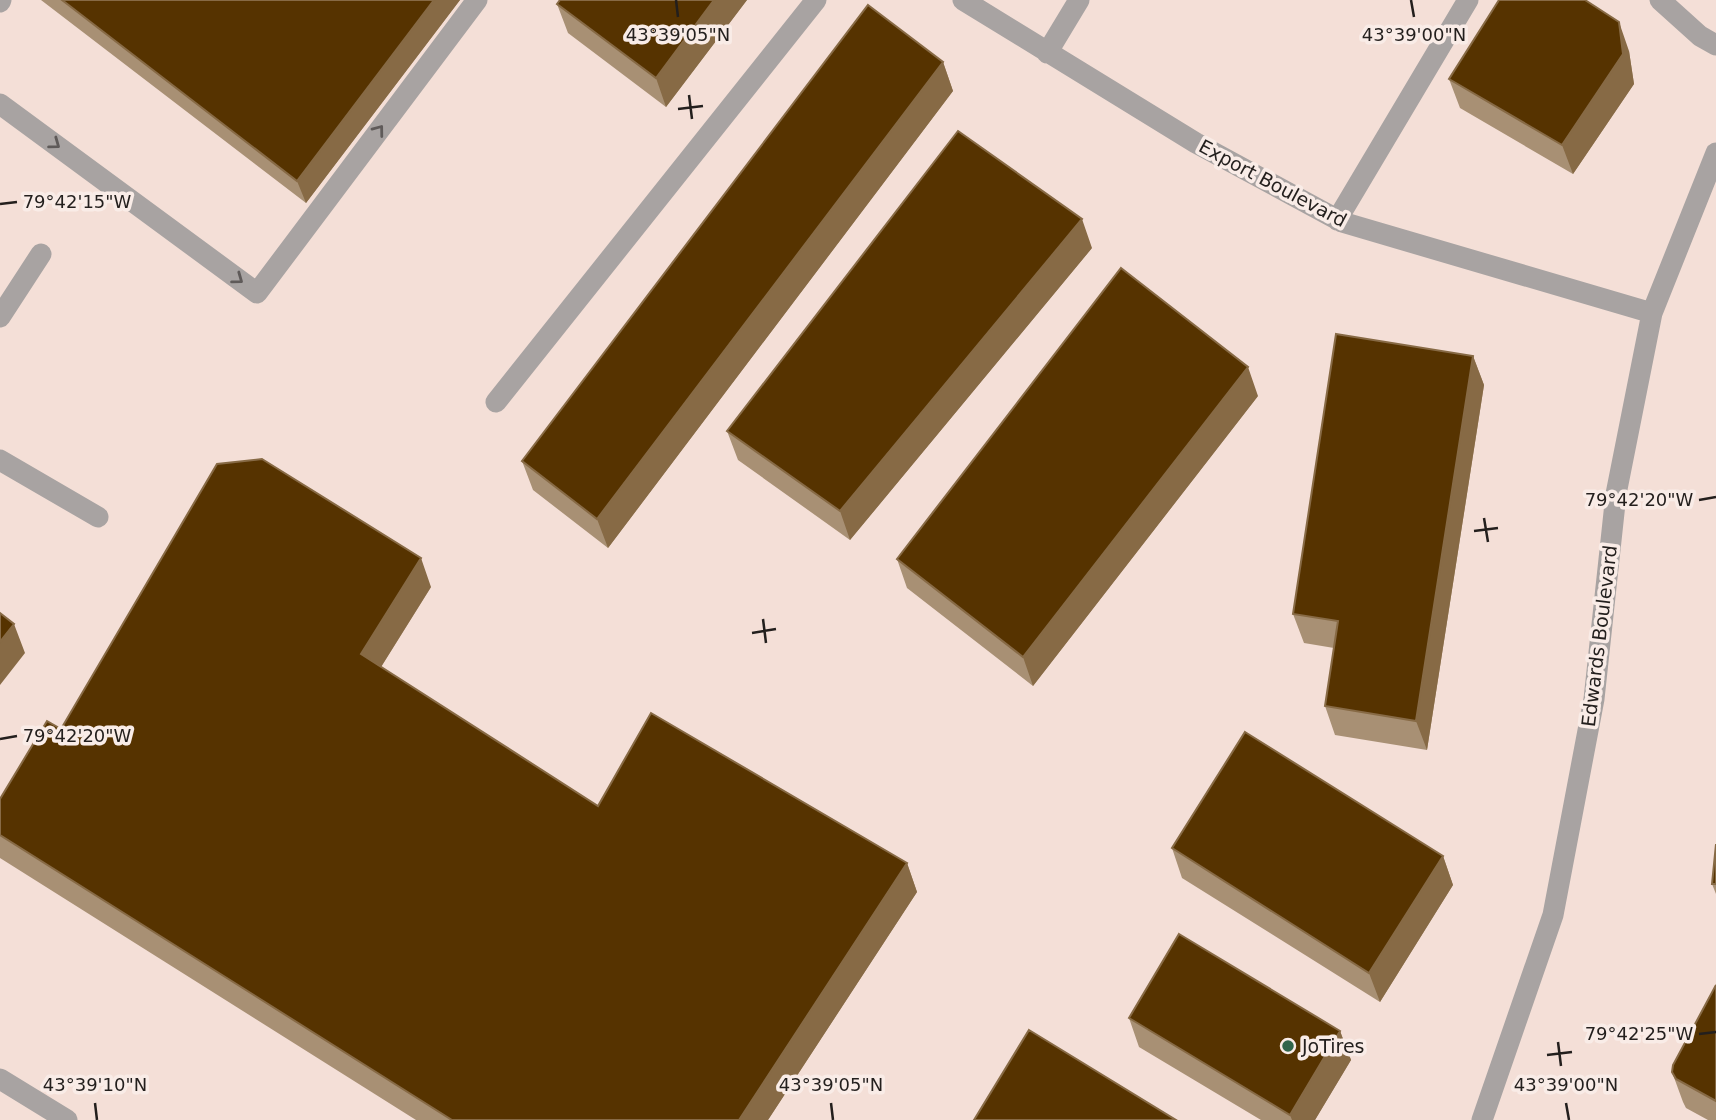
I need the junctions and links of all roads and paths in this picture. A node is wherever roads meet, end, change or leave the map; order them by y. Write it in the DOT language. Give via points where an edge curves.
graph roads {
  1 [pos="477,0"];
  2 [pos="816,0"];
  3 [pos="963,0"];
  4 [pos="1079,0"];
  5 [pos="1468,0"];
  6 [pos="1672,4"];
  7 [pos="1716,45"];
  8 [pos="1047,53"];
  9 [pos="0,104"];
  10 [pos="1716,153"];
  11 [pos="1337,220"];
  12 [pos="41,254"];
  13 [pos="1653,313"];
  14 [pos="0,317"];
  15 [pos="496,402"];
  16 [pos="0,460"];
  17 [pos="98,517"];
  18 [pos="0,1079"];
  19 [pos="67,1120"];
  20 [pos="1482,1120"];
  9 -- 1 [label="street, one-way" via="257,293"];
  2 -- 15 [label="street"];
  3 -- 8 [label="street, Export Boulevard"];
  4 -- 8 [label="street"];
  5 -- 11 [label="street"];
  6 -- 7 [label="street" via="1700,36"];
  8 -- 11 [label="street, Export Boulevard" via="1208,150"];
  10 -- 13 [label="street, Edwards Boulevard"];
  11 -- 13 [label="street, Export Boulevard"];
  12 -- 14 [label="street"];
  13 -- 20 [label="street, Edwards Boulevard" via="1616,494 1594,699 1553,915"];
  16 -- 17 [label="street"];
  18 -- 19 [label="street"];
}
